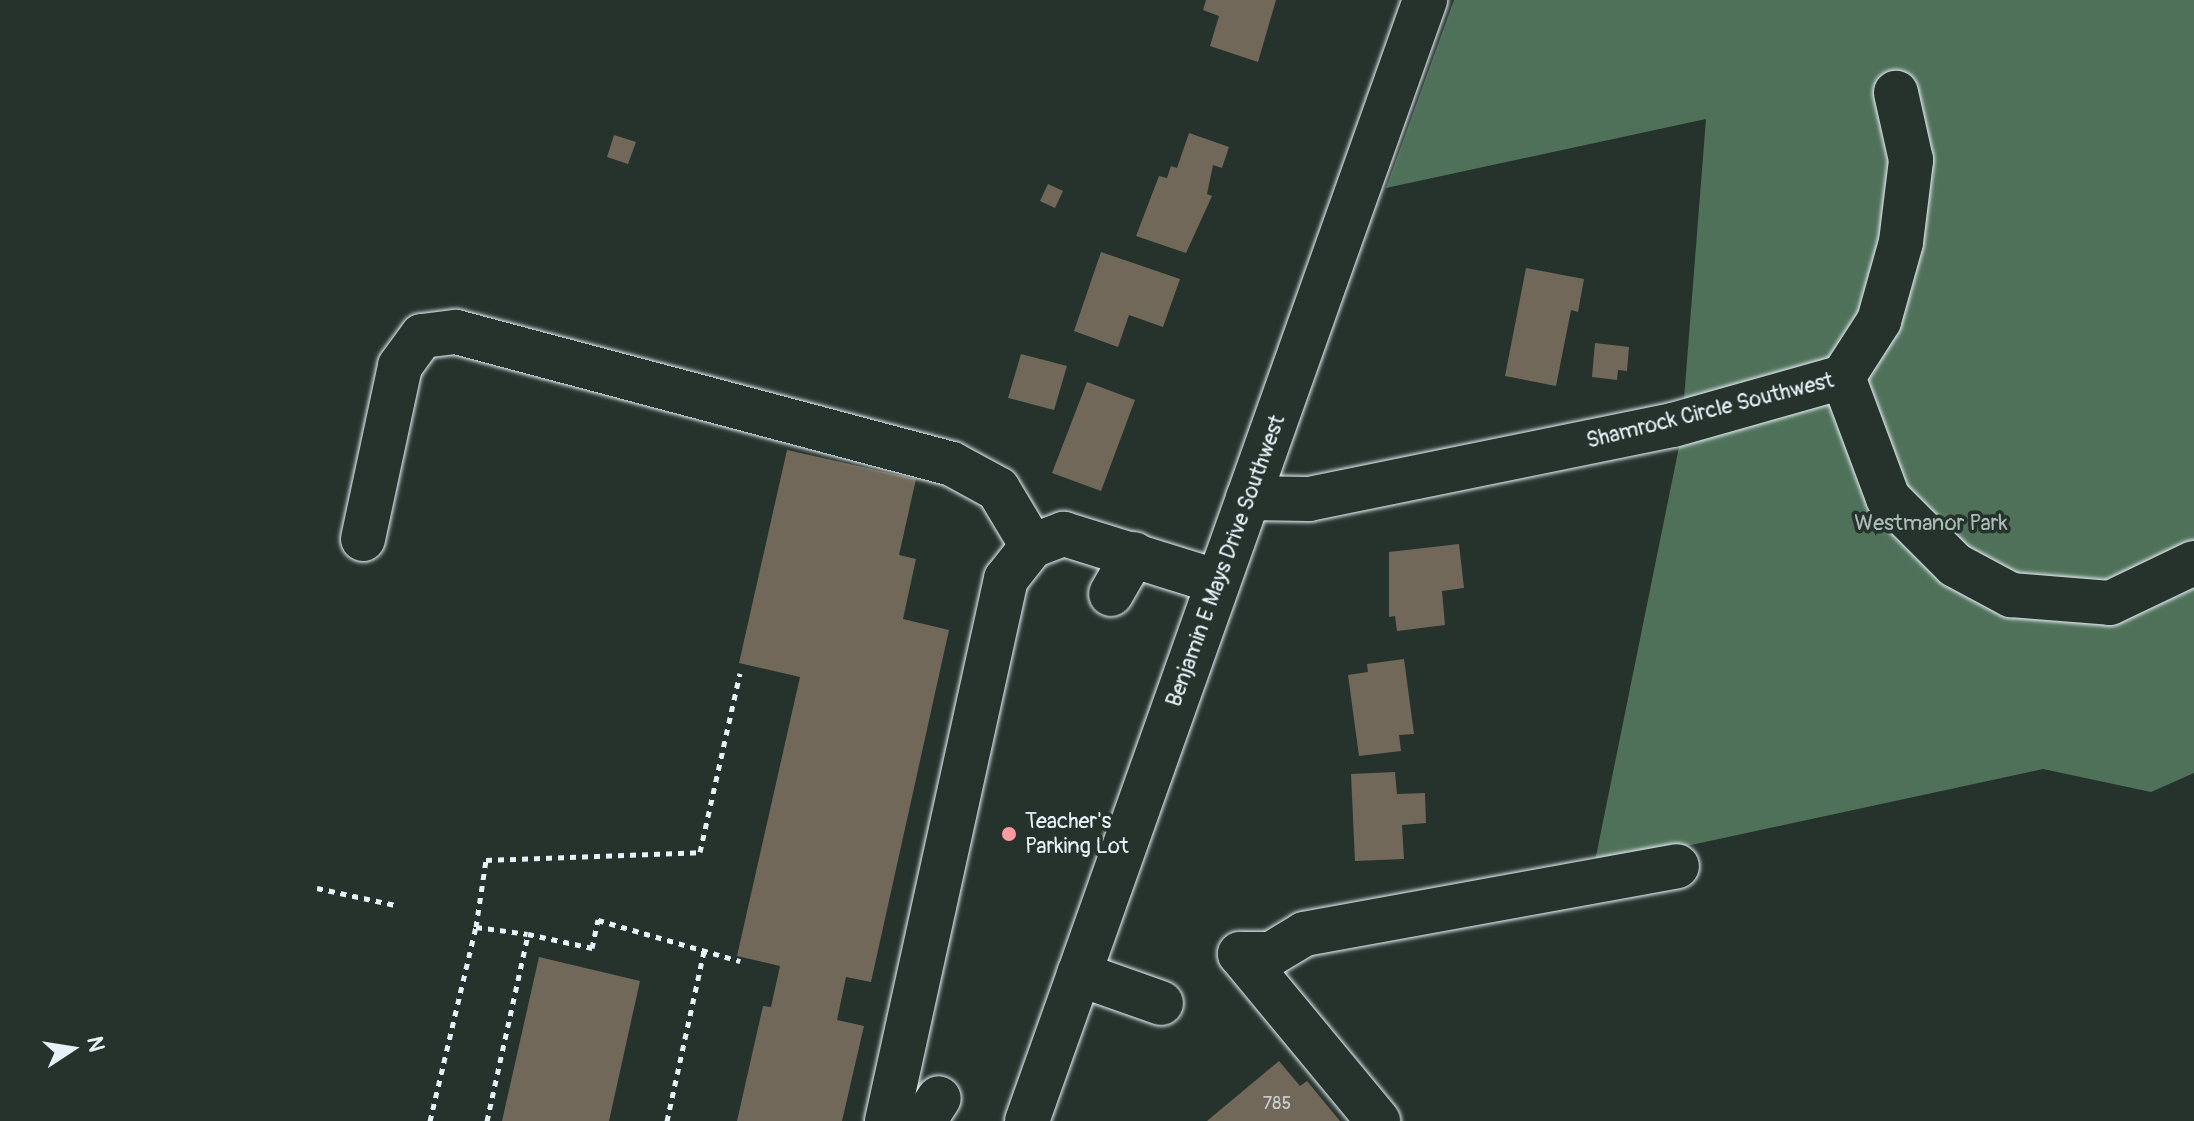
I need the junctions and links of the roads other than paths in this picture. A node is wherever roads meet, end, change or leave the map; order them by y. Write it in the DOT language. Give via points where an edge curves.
graph roads {
  1 [pos="1425,0"];
  2 [pos="1896,93"];
  3 [pos="1843,377"];
  4 [pos="1248,498"];
  5 [pos="363,539"];
  6 [pos="1032,546"];
  7 [pos="1134,554"];
  8 [pos="2194,563"];
  9 [pos="1218,582"];
  10 [pos="1111,594"];
  11 [pos="1677,866"];
  12 [pos="1079,974"];
  13 [pos="1161,1003"];
  14 [pos="887,1121"];
  15 [pos="1027,1121"];
  16 [pos="1378,1121"];
  1 -- 4 [label="street, Benjamin E Mays Drive Southwest"];
  2 -- 3 [label="street" via="1911,160 1901,242 1879,321"];
  3 -- 4 [label="street, Shamrock Circle Southwest" via="1642,431 1309,499"];
  3 -- 8 [label="street, Shamrock Circle Southwest" via="1888,498 1955,565 1997,588 2011,595 2110,603"];
  4 -- 9 [label="street, Benjamin E Mays Drive Southwest"];
  5 -- 6 [label="street" via="400,366 422,336 456,332 952,464 998,489"];
  6 -- 7 [label="street" via="1064,534"];
  6 -- 14 [label="street" via="1006,579"];
  7 -- 9 [label="street"];
  7 -- 10 [label="street"];
  9 -- 12 [label="street, Benjamin E Mays Drive Southwest"];
  11 -- 16 [label="street" via="1304,934 1271,954 1240,954"];
  12 -- 13 [label="street"];
  12 -- 15 [label="street, Benjamin E Mays Drive Southwest"];
}
